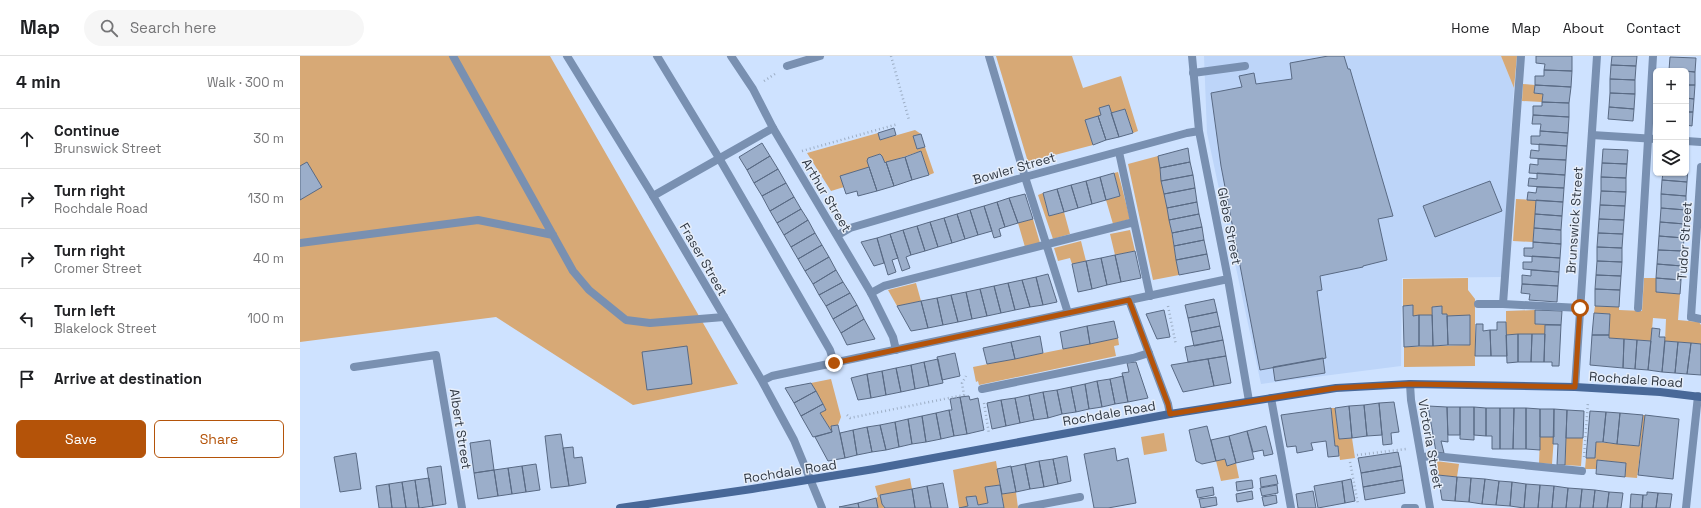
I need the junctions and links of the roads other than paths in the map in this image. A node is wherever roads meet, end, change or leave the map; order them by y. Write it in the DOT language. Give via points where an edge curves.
graph roads {
  1 [pos="453,56"];
  2 [pos="567,56"];
  3 [pos="657,56"];
  4 [pos="731,56"];
  5 [pos="820,56"];
  6 [pos="989,56"];
  7 [pos="1192,56"];
  8 [pos="1521,56"];
  9 [pos="1597,56"];
  10 [pos="1653,56"];
  11 [pos="787,66"];
  12 [pos="1245,66"];
  13 [pos="1193,73"];
  14 [pos="774,128"];
  15 [pos="1200,131"];
  16 [pos="1592,135"];
  17 [pos="1647,138"];
  18 [pos="1653,139"];
  19 [pos="1689,141"];
  20 [pos="1701,142"];
  21 [pos="1119,152"];
  22 [pos="720,158"];
  23 [pos="1701,167"];
  24 [pos="1025,177"];
  25 [pos="653,196"];
  26 [pos="1134,222"];
  27 [pos="553,235"];
  28 [pos="838,236"];
  29 [pos="300,243"];
  30 [pos="1046,245"];
  31 [pos="1228,279"];
  32 [pos="871,293"];
  33 [pos="1150,296"];
  34 [pos="1129,300"];
  35 [pos="1478,304"];
  36 [pos="1503,304"];
  37 [pos="1580,308"];
  38 [pos="1638,308"];
  39 [pos="1068,313"];
  40 [pos="724,317"];
  41 [pos="1701,319"];
  42 [pos="896,350"];
  43 [pos="1149,353"];
  44 [pos="834,363"];
  45 [pos="354,367"];
  46 [pos="762,381"];
  47 [pos="1410,384"];
  48 [pos="1575,387"];
  49 [pos="982,389"];
  50 [pos="1700,396"];
  51 [pos="1271,398"];
  52 [pos="1249,401"];
  53 [pos="1170,414"];
  54 [pos="1422,457"];
  55 [pos="1582,471"];
  56 [pos="810,479"];
  57 [pos="1080,497"];
  58 [pos="462,508"];
  59 [pos="620,508"];
  60 [pos="822,508"];
  61 [pos="1022,508"];
  62 [pos="1291,508"];
  63 [pos="1405,508"];
  64 [pos="1415,508"];
  65 [pos="1430,508"];
  66 [pos="1686,508"];
  1 -- 27 [label="street"];
  2 -- 25 [label="street, Fraser Street"];
  3 -- 22 [label="street"];
  4 -- 14 [label="street, Arthur Street"];
  5 -- 11 [label="street"];
  6 -- 24 [label="street"];
  7 -- 13 [label="street, Glebe Street"];
  8 -- 36 [label="street"];
  9 -- 16 [label="street, Brunswick Street"];
  10 -- 17 [label="street"];
  12 -- 13 [label="street"];
  13 -- 15 [label="street, Glebe Street"];
  14 -- 22 [label="street"];
  14 -- 28 [label="street, Arthur Street"];
  15 -- 21 [label="street, Bowler Street"];
  15 -- 31 [label="street, Glebe Street"];
  16 -- 17 [label="street"];
  16 -- 37 [label="street, Brunswick Street"];
  17 -- 18 [label="street"];
  17 -- 38 [label="street"];
  19 -- 20 [label="street"];
  21 -- 24 [label="street, Bowler Street"];
  21 -- 26 [label="street"];
  22 -- 25 [label="street"];
  22 -- 44 [label="street" via="830,350"];
  23 -- 41 [label="street, Tudor Street" via="1691,317"];
  24 -- 28 [label="street, Bowler Street" via="850,228"];
  24 -- 30 [label="street"];
  25 -- 40 [label="street, Fraser Street"];
  26 -- 30 [label="street"];
  26 -- 33 [label="street"];
  27 -- 29 [label="street" via="478,220"];
  27 -- 40 [label="street" via="573,271 589,290 626,320 650,323"];
  28 -- 32 [label="street, Arthur Street"];
  30 -- 32 [label="street" via="884,286"];
  30 -- 39 [label="street"];
  31 -- 33 [label="street"];
  31 -- 52 [label="street, Glebe Street"];
  32 -- 42 [label="street, Arthur Street"];
  33 -- 34 [label="street"];
  34 -- 39 [label="street"];
  34 -- 43 [label="street"];
  35 -- 36 [label="street"];
  36 -- 37 [label="street"];
  37 -- 48 [label="street, Brunswick Street"];
  39 -- 42 [label="street"];
  40 -- 46 [label="street, Fraser Street"];
  42 -- 44 [label="street"];
  43 -- 49 [label="street"];
  43 -- 53 [label="street"];
  44 -- 46 [label="street" via="772,376"];
  45 -- 58 [label="street, Albert Street" via="436,355"];
  46 -- 56 [label="street, Fraser Street" via="794,440"];
  47 -- 48 [label="main road, Rochdale Road"];
  47 -- 51 [label="main road, Rochdale Road" via="1336,388"];
  47 -- 54 [label="street, Victoria Street"];
  48 -- 50 [label="main road, Rochdale Road"];
  50 -- 66 [label="street"];
  51 -- 52 [label="main road, Rochdale Road"];
  51 -- 62 [label="street"];
  52 -- 53 [label="main road, Rochdale Road"];
  53 -- 56 [label="main road, Rochdale Road"];
  54 -- 55 [label="street" via="1434,456"];
  54 -- 65 [label="street, Victoria Street"];
  56 -- 59 [label="main road, Rochdale Road"];
  56 -- 60 [label="street, Fraser Street"];
  57 -- 61 [label="street"];
  63 -- 64 [label="street"];
}
